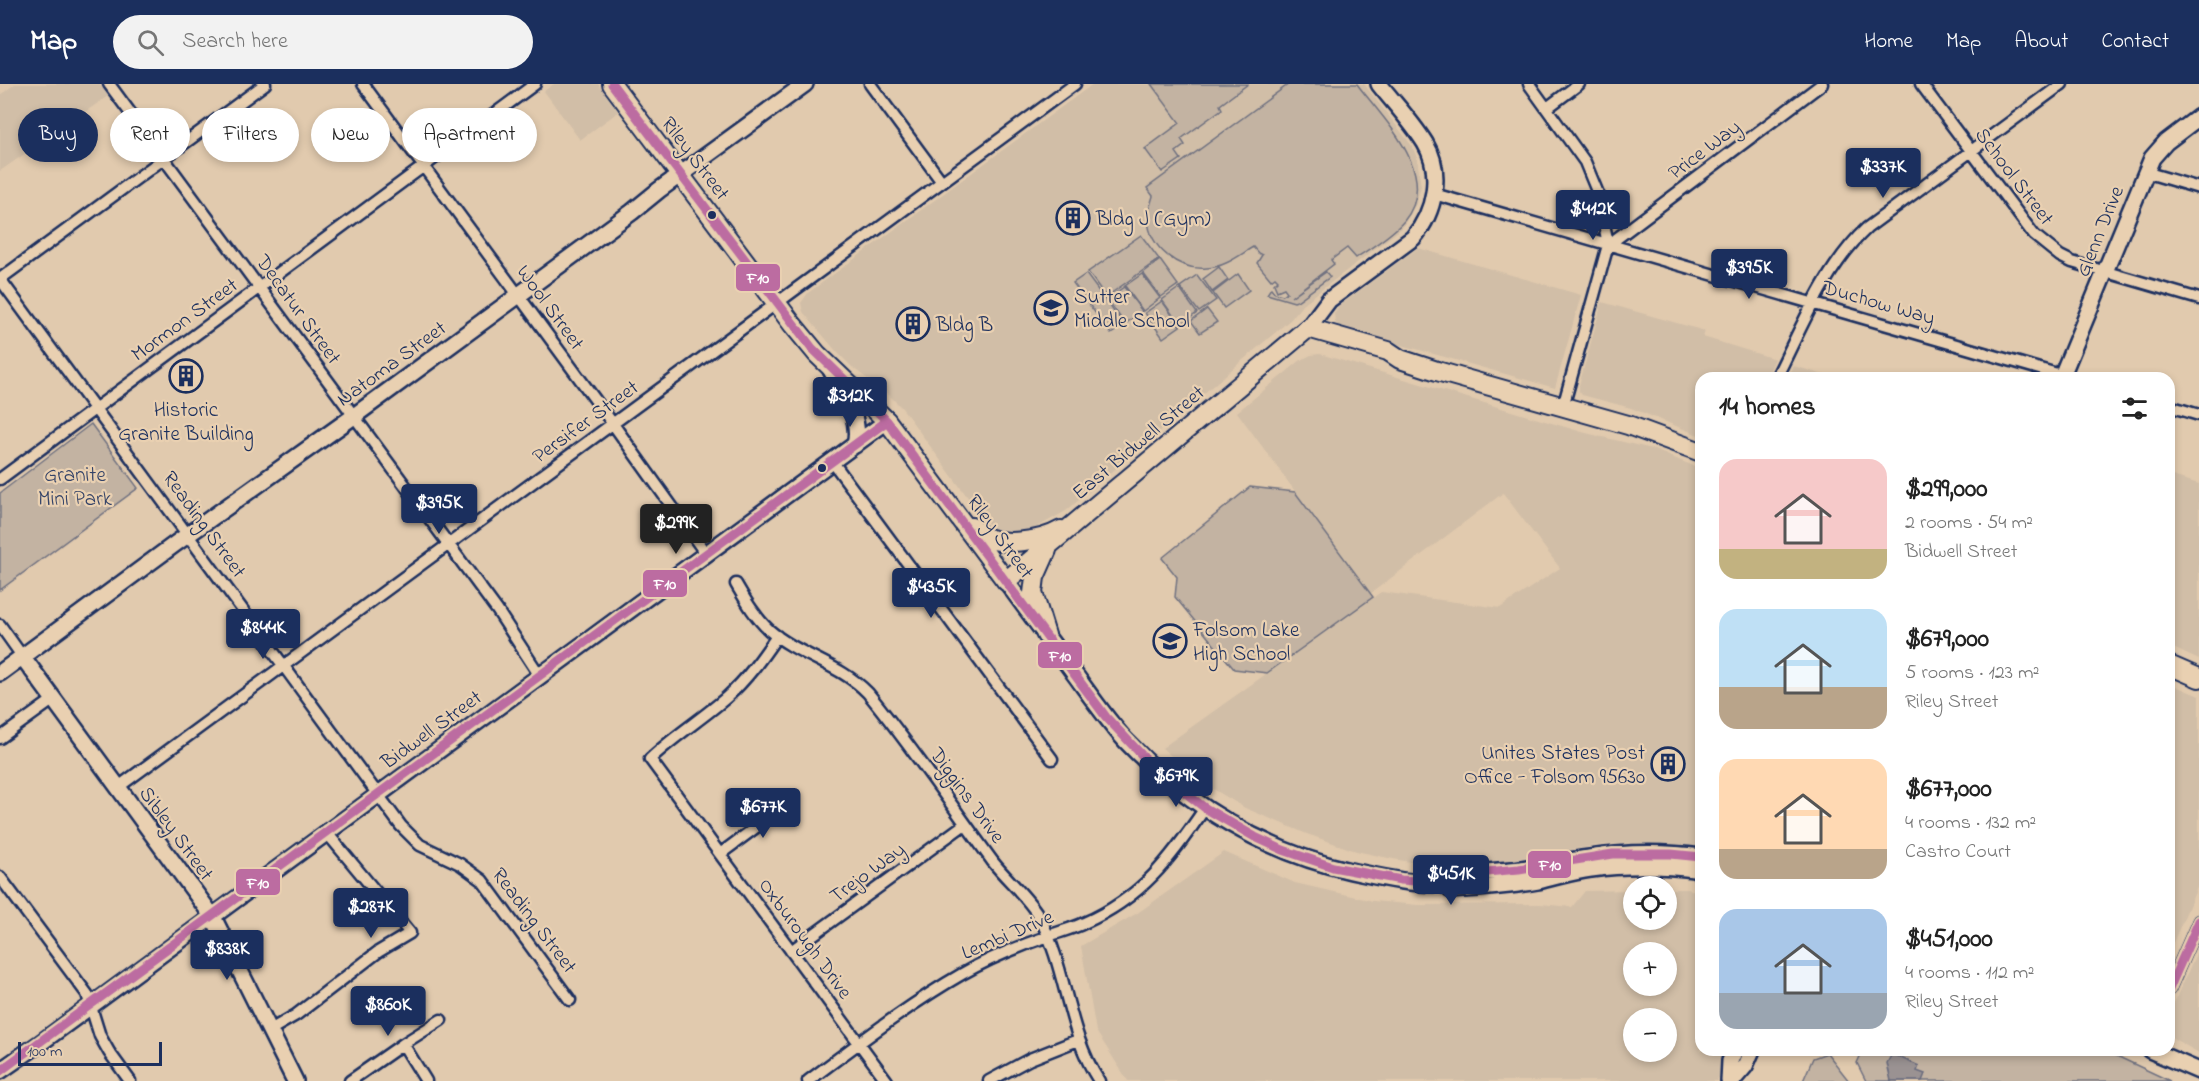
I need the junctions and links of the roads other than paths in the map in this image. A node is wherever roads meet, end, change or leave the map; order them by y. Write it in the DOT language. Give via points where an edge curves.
graph roads {
  1 [pos="109,84"];
  2 [pos="265,84"];
  3 [pos="363,84"];
  4 [pos="535,84"];
  5 [pos="612,84"];
  6 [pos="805,84"];
  7 [pos="870,84"];
  8 [pos="1075,84"];
  9 [pos="1379,84"];
  10 [pos="1529,84"];
  11 [pos="1579,84"];
  12 [pos="1822,84"];
  13 [pos="1921,84"];
  14 [pos="2062,84"];
  15 [pos="127,108"];
  16 [pos="1547,108"];
  17 [pos="2199,117"];
  18 [pos="190,139"];
  19 [pos="1971,151"];
  20 [pos="159,162"];
  21 [pos="167,162"];
  22 [pos="423,166"];
  23 [pos="2145,172"];
  24 [pos="681,174"];
  25 [pos="942,182"];
  26 [pos="2199,188"];
  27 [pos="1434,194"];
  28 [pos="1608,244"];
  29 [pos="2104,272"];
  30 [pos="0,279"];
  31 [pos="259,287"];
  32 [pos="519,295"];
  33 [pos="2199,299"];
  34 [pos="776,302"];
  35 [pos="1814,304"];
  36 [pos="1303,333"];
  37 [pos="828,365"];
  38 [pos="1779,372"];
  39 [pos="2048,372"];
  40 [pos="2067,372"];
  41 [pos="1563,407"];
  42 [pos="95,408"];
  43 [pos="2175,408"];
  44 [pos="2199,415"];
  45 [pos="354,416"];
  46 [pos="887,421"];
  47 [pos="614,424"];
  48 [pos="855,445"];
  49 [pos="1695,450"];
  50 [pos="832,461"];
  51 [pos="0,478"];
  52 [pos="952,508"];
  53 [pos="1083,517"];
  54 [pos="188,534"];
  55 [pos="449,545"];
  56 [pos="1049,545"];
  57 [pos="706,554"];
  58 [pos="1006,581"];
  59 [pos="736,584"];
  60 [pos="0,624"];
  61 [pos="1046,635"];
  62 [pos="777,636"];
  63 [pos="22,656"];
  64 [pos="285,666"];
  65 [pos="2175,668"];
  66 [pos="0,673"];
  67 [pos="540,676"];
  68 [pos="2199,678"];
  69 [pos="54,699"];
  70 [pos="0,738"];
  71 [pos="1052,759"];
  72 [pos="117,788"];
  73 [pos="379,794"];
  74 [pos="790,802"];
  75 [pos="1204,808"];
  76 [pos="965,824"];
  77 [pos="327,833"];
  78 [pos="720,854"];
  79 [pos="1695,856"];
  80 [pos="1546,864"];
  81 [pos="1695,869"];
  82 [pos="0,877"];
  83 [pos="1443,883"];
  84 [pos="1473,889"];
  85 [pos="213,916"];
  86 [pos="2199,921"];
  87 [pos="1047,936"];
  88 [pos="791,951"];
  89 [pos="2175,975"];
  90 [pos="570,1000"];
  91 [pos="91,1005"];
  92 [pos="441,1020"];
  93 [pos="270,1030"];
  94 [pos="1078,1040"];
  95 [pos="403,1044"];
  96 [pos="859,1044"];
  97 [pos="1732,1056"];
  98 [pos="1744,1056"];
  99 [pos="1749,1056"];
  100 [pos="2164,1056"];
  101 [pos="1745,1066"];
  102 [pos="0,1071"];
  103 [pos="2199,1071"];
  104 [pos="130,1081"];
  105 [pos="295,1081"];
  106 [pos="350,1081"];
  107 [pos="426,1081"];
  108 [pos="808,1081"];
  109 [pos="887,1081"];
  110 [pos="989,1081"];
  111 [pos="1099,1081"];
  112 [pos="1730,1081"];
  1 -- 15 [label="street, Decatur Street"];
  2 -- 18 [label="street"];
  3 -- 22 [label="street, Wool Street"];
  4 -- 22 [label="street, Mormon Street"];
  5 -- 24 [label="main road, Riley Street"];
  6 -- 24 [label="street, Natoma Street"];
  7 -- 25 [label="street"];
  8 -- 25 [label="street, Persifer Street"];
  9 -- 27 [label="street" via="1428,149"];
  10 -- 16 [label="street"];
  11 -- 16 [label="street"];
  12 -- 28 [label="street, Price Way"];
  13 -- 19 [label="street, School Street"];
  14 -- 19 [label="street"];
  16 -- 28 [label="street" via="1577,149 1592,178"];
  17 -- 23 [label="street, Glenn Drive" via="2160,146"];
  19 -- 29 [label="street, School Street" via="2043,244 2072,262"];
  19 -- 35 [label="street" via="1867,228 1834,265"];
  20 -- 30 [label="street"];
  21 -- 31 [label="street, Decatur Street"];
  22 -- 31 [label="street, Mormon Street"];
  22 -- 32 [label="street, Wool Street"];
  23 -- 26 [label="street"];
  23 -- 29 [label="street, Glenn Drive"];
  24 -- 32 [label="street, Natoma Street"];
  24 -- 34 [label="main road, Riley Street"];
  25 -- 34 [label="street, Persifer Street"];
  27 -- 28 [label="street, Duchow Way"];
  27 -- 36 [label="street" via="1431,209 1413,238 1329,300"];
  28 -- 35 [label="street, Duchow Way"];
  28 -- 41 [label="street"];
  29 -- 33 [label="street, School Street"];
  29 -- 40 [label="street, Glenn Drive"];
  30 -- 42 [label="street, Reading Street"];
  31 -- 42 [label="street, Mormon Street"];
  31 -- 45 [label="street, Decatur Street"];
  32 -- 45 [label="street, Natoma Street"];
  32 -- 47 [label="street, Wool Street"];
  34 -- 37 [label="main road, Riley Street"];
  34 -- 47 [label="street, Persifer Street"];
  35 -- 38 [label="street"];
  35 -- 39 [label="street, Duchow Way"];
  36 -- 41 [label="main road" via="1386,363 1400,359"];
  36 -- 53 [label="main road, East Bidwell Street"];
  37 -- 46 [label="main road, Riley Street"];
  37 -- 48 [label="street" via="855,419"];
  41 -- 49 [label="main road"];
  42 -- 51 [label="street, Mormon Street"];
  42 -- 54 [label="street, Reading Street"];
  43 -- 44 [label="street"];
  45 -- 54 [label="street, Natoma Street"];
  45 -- 55 [label="street, Decatur Street"];
  46 -- 48 [label="street, Bidwell Street"];
  46 -- 52 [label="main road, Riley Street"];
  47 -- 55 [label="street, Persifer Street"];
  47 -- 57 [label="street, Wool Street"];
  48 -- 50 [label="street, Bidwell Street"];
  50 -- 57 [label="street, Bidwell Street"];
  50 -- 71 [label="street"];
  52 -- 53 [label="main road" via="982,536 1003,542 1056,533"];
  52 -- 58 [label="main road, Riley Street"];
  53 -- 56 [label="main road, East Bidwell Street"];
  54 -- 63 [label="street, Natoma Street"];
  54 -- 64 [label="street, Reading Street"];
  55 -- 64 [label="street, Persifer Street"];
  55 -- 67 [label="street, Decatur Street"];
  56 -- 58 [label="main road, East Bidwell Street"];
  56 -- 61 [label="main road" via="1035,577 1033,593"];
  57 -- 67 [label="street, Bidwell Street"];
  58 -- 61 [label="street, Riley Street"];
  59 -- 62 [label="street, Diggins Drive" via="759,620"];
  60 -- 63 [label="street, Sibley Street"];
  61 -- 75 [label="street, Riley Street" via="1126,740"];
  62 -- 76 [label="street, Diggins Drive" via="859,684"];
  62 -- 78 [label="street, Oxburough Drive" via="742,683 650,759"];
  63 -- 66 [label="street, Natoma Street"];
  63 -- 69 [label="street, Sibley Street"];
  64 -- 72 [label="street, Persifer Street"];
  64 -- 73 [label="street, Reading Street"];
  65 -- 68 [label="main road"];
  67 -- 73 [label="street, Bidwell Street"];
  69 -- 70 [label="street"];
  69 -- 72 [label="street, Sibley Street"];
  72 -- 85 [label="street, Sibley Street"];
  73 -- 77 [label="street, Bidwell Street"];
  73 -- 90 [label="street, Reading Street" via="413,839 482,880"];
  74 -- 78 [label="street"];
  75 -- 83 [label="street, Riley Street" via="1255,837 1312,861 1373,876"];
  75 -- 87 [label="street, Lembi Drive" via="1173,854 1142,888 1104,914"];
  76 -- 87 [label="street, Diggins Drive" via="1030,904"];
  76 -- 88 [label="street, Trejo Way"];
  77 -- 85 [label="street, Bidwell Street"];
  77 -- 93 [label="street" via="410,933"];
  78 -- 88 [label="street, Oxburough Drive"];
  79 -- 80 [label="street, Riley Street" via="1613,854"];
  80 -- 83 [label="street, Riley Street" via="1455,875"];
  80 -- 84 [label="street" via="1531,874 1481,881"];
  81 -- 84 [label="street, Riley Street" via="1614,866"];
  82 -- 91 [label="street" via="87,994"];
  83 -- 84 [label="street, Riley Street" via="1451,890"];
  85 -- 91 [label="street, Bidwell Street"];
  85 -- 93 [label="street, Sibley Street"];
  86 -- 89 [label="street"];
  87 -- 94 [label="street, Diggins Drive"];
  87 -- 96 [label="street, Lembi Drive" via="963,973"];
  88 -- 96 [label="street, Oxburough Drive"];
  91 -- 102 [label="street, Bidwell Street"];
  91 -- 104 [label="street" via="100,1036"];
  92 -- 95 [label="street"];
  93 -- 105 [label="street, Sibley Street"];
  94 -- 110 [label="street"];
  94 -- 111 [label="street, Diggins Drive"];
  95 -- 106 [label="street"];
  95 -- 107 [label="street"];
  96 -- 108 [label="street, Lembi Drive"];
  96 -- 109 [label="street, Oxburough Drive"];
  97 -- 112 [label="street"];
  98 -- 101 [label="street"];
  99 -- 101 [label="street"];
  100 -- 103 [label="street"];
  101 -- 112 [label="street"];
}
